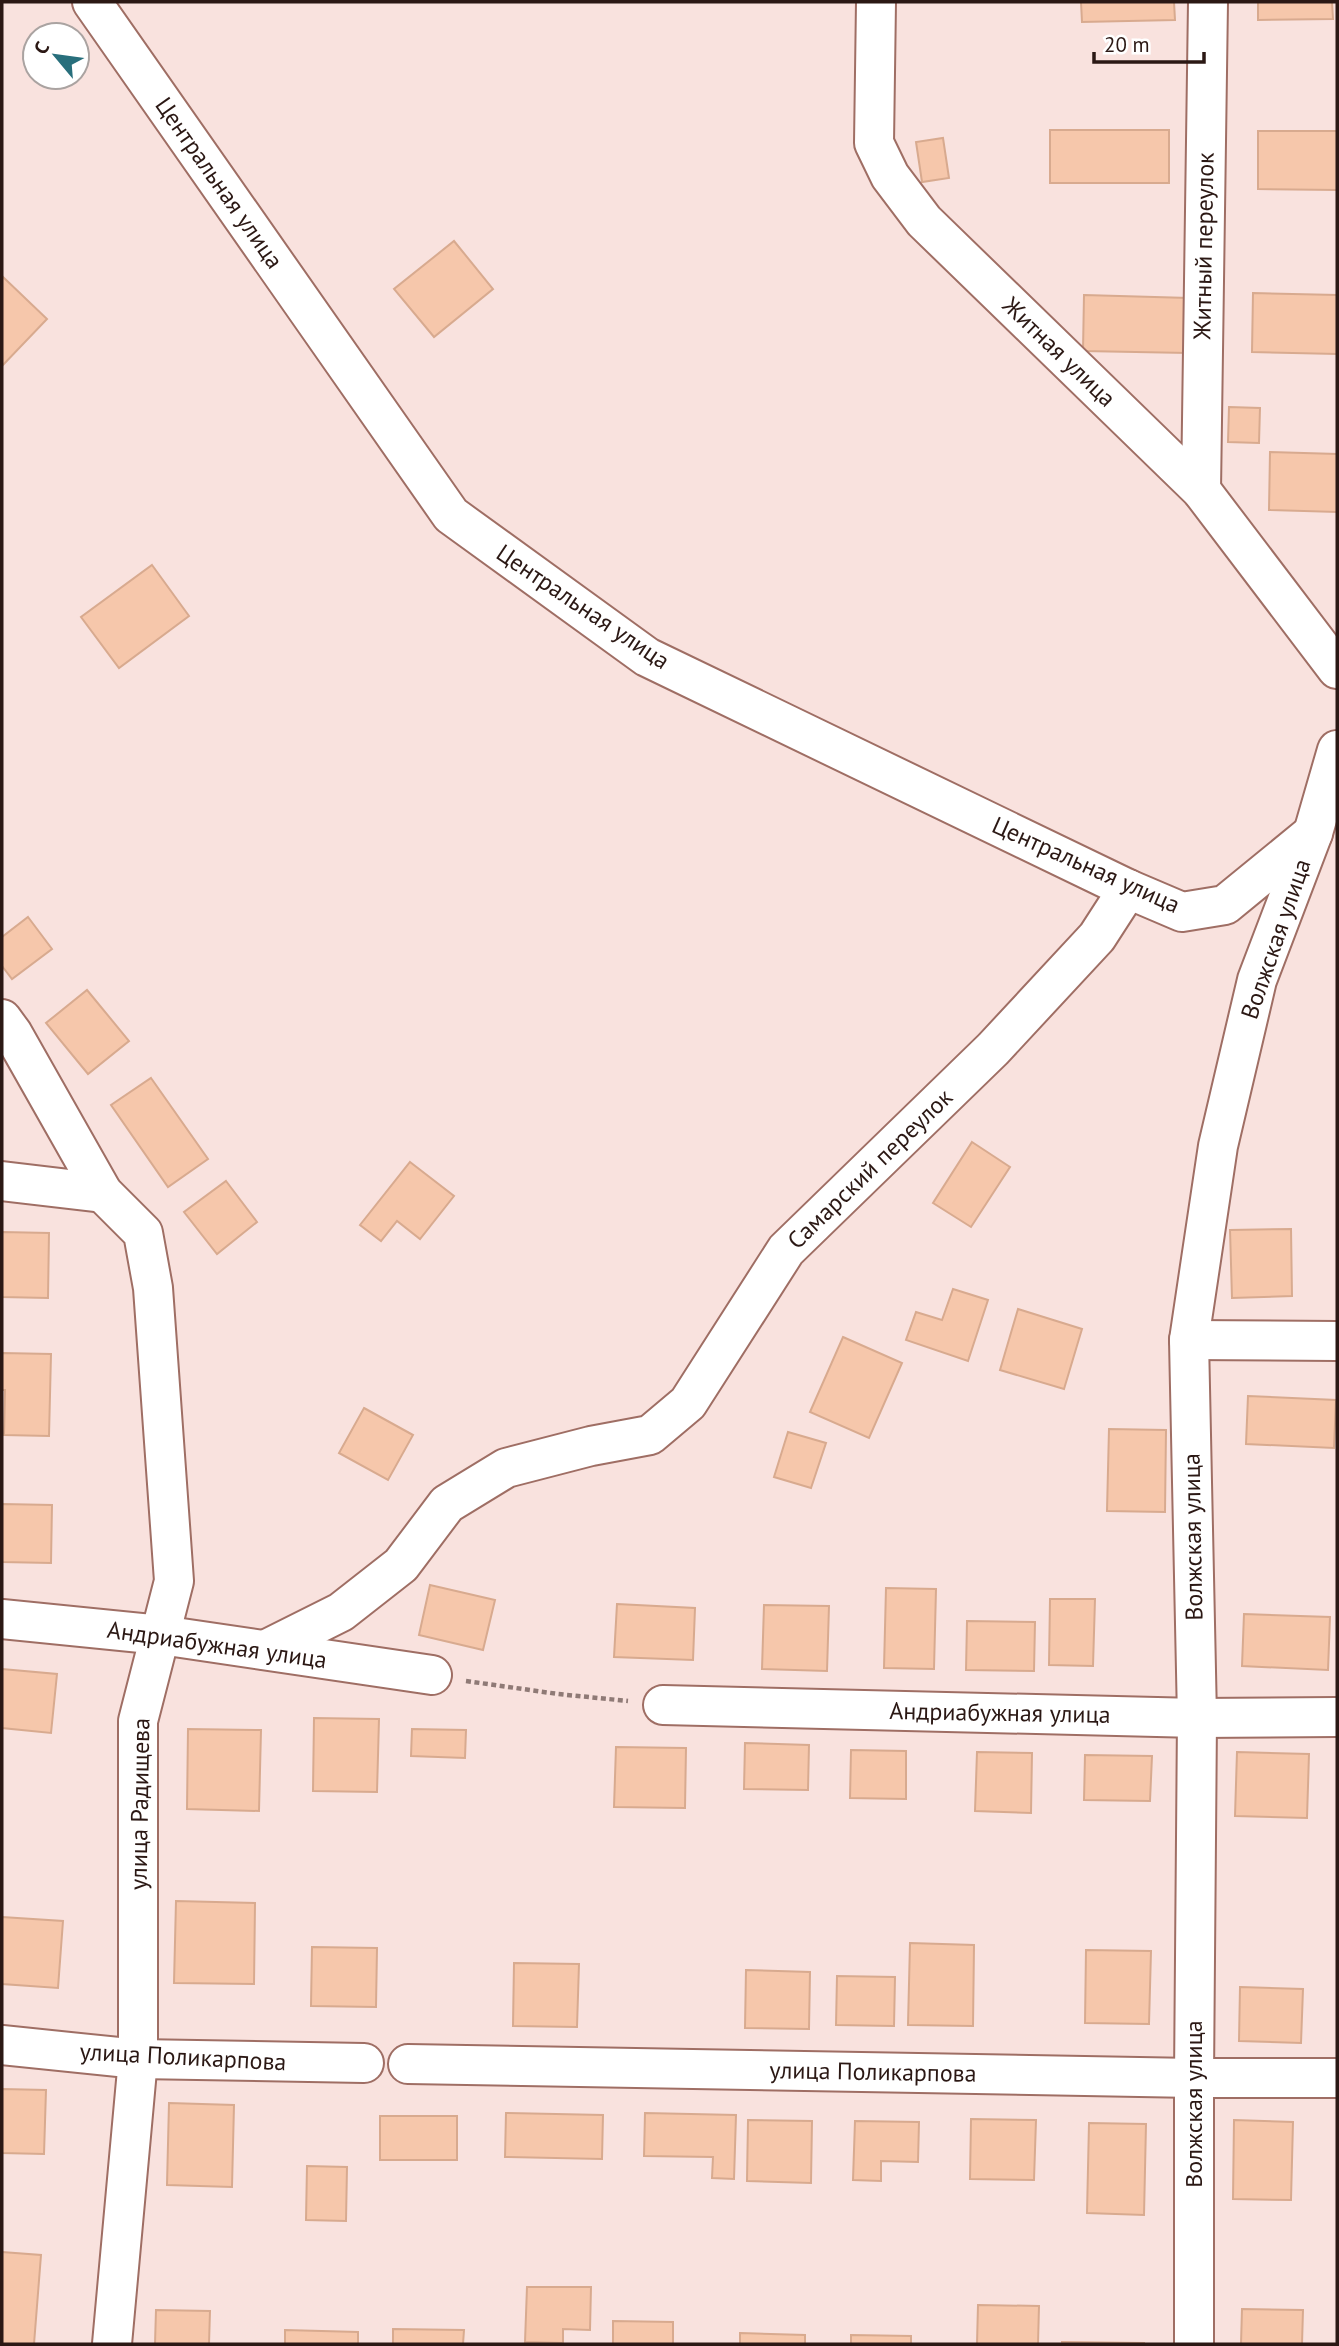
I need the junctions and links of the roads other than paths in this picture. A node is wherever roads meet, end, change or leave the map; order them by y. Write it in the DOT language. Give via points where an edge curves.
graph roads {
  1 [pos="92,2"];
  2 [pos="876,2"];
  3 [pos="1208,2"];
  4 [pos="1201,490"];
  5 [pos="1337,669"];
  6 [pos="1337,750"];
  7 [pos="1312,833"];
  8 [pos="1128,889"];
  9 [pos="2,1019"];
  10 [pos="2,1181"];
  11 [pos="103,1193"];
  12 [pos="1189,1340"];
  13 [pos="1337,1341"];
  14 [pos="2,1619"];
  15 [pos="161,1634"];
  16 [pos="265,1650"];
  17 [pos="432,1675"];
  18 [pos="663,1705"];
  19 [pos="1197,1717"];
  20 [pos="1337,1717"];
  21 [pos="2,2045"];
  22 [pos="138,2059"];
  23 [pos="364,2063"];
  24 [pos="408,2064"];
  25 [pos="1194,2078"];
  26 [pos="1337,2078"];
  27 [pos="112,2344"];
  28 [pos="1195,2344"];
  1 -- 8 [label="street, Центральная улица" via="452,515 647,657"];
  2 -- 4 [label="street, Житная улица" via="874,143 890,176 924,221"];
  3 -- 4 [label="street, Житный переулок"];
  4 -- 5 [label="street, Житная улица"];
  6 -- 7 [label="street, Волжская улица"];
  7 -- 8 [label="street, Центральная улица" via="1225,905 1182,912"];
  7 -- 12 [label="street, Волжская улица" via="1257,980 1218,1146"];
  8 -- 16 [label="street, Самарский переулок" via="1097,937 993,1049 786,1250 688,1403 650,1435 506,1468 447,1504 401,1565 341,1612"];
  9 -- 11 [label="street, улица Радищева"];
  10 -- 11 [label="street"];
  11 -- 15 [label="street, улица Радищева" via="143,1233 153,1288 174,1581"];
  12 -- 13 [label="street"];
  12 -- 19 [label="street, Волжская улица"];
  14 -- 15 [label="street, Андриабужная улица"];
  15 -- 16 [label="street, Андриабужная улица"];
  15 -- 22 [label="street, улица Радищева" via="138,1721"];
  16 -- 17 [label="street, Андриабужная улица"];
  18 -- 19 [label="street, Андриабужная улица"];
  19 -- 20 [label="street, Андриабужная улица"];
  19 -- 25 [label="street, Волжская улица"];
  21 -- 22 [label="street, улица Поликарпова"];
  22 -- 23 [label="street, улица Поликарпова"];
  22 -- 27 [label="street, улица Радищева"];
  24 -- 25 [label="street, улица Поликарпова"];
  25 -- 26 [label="street, улица Поликарпова"];
  25 -- 28 [label="street, Волжская улица"];
}
